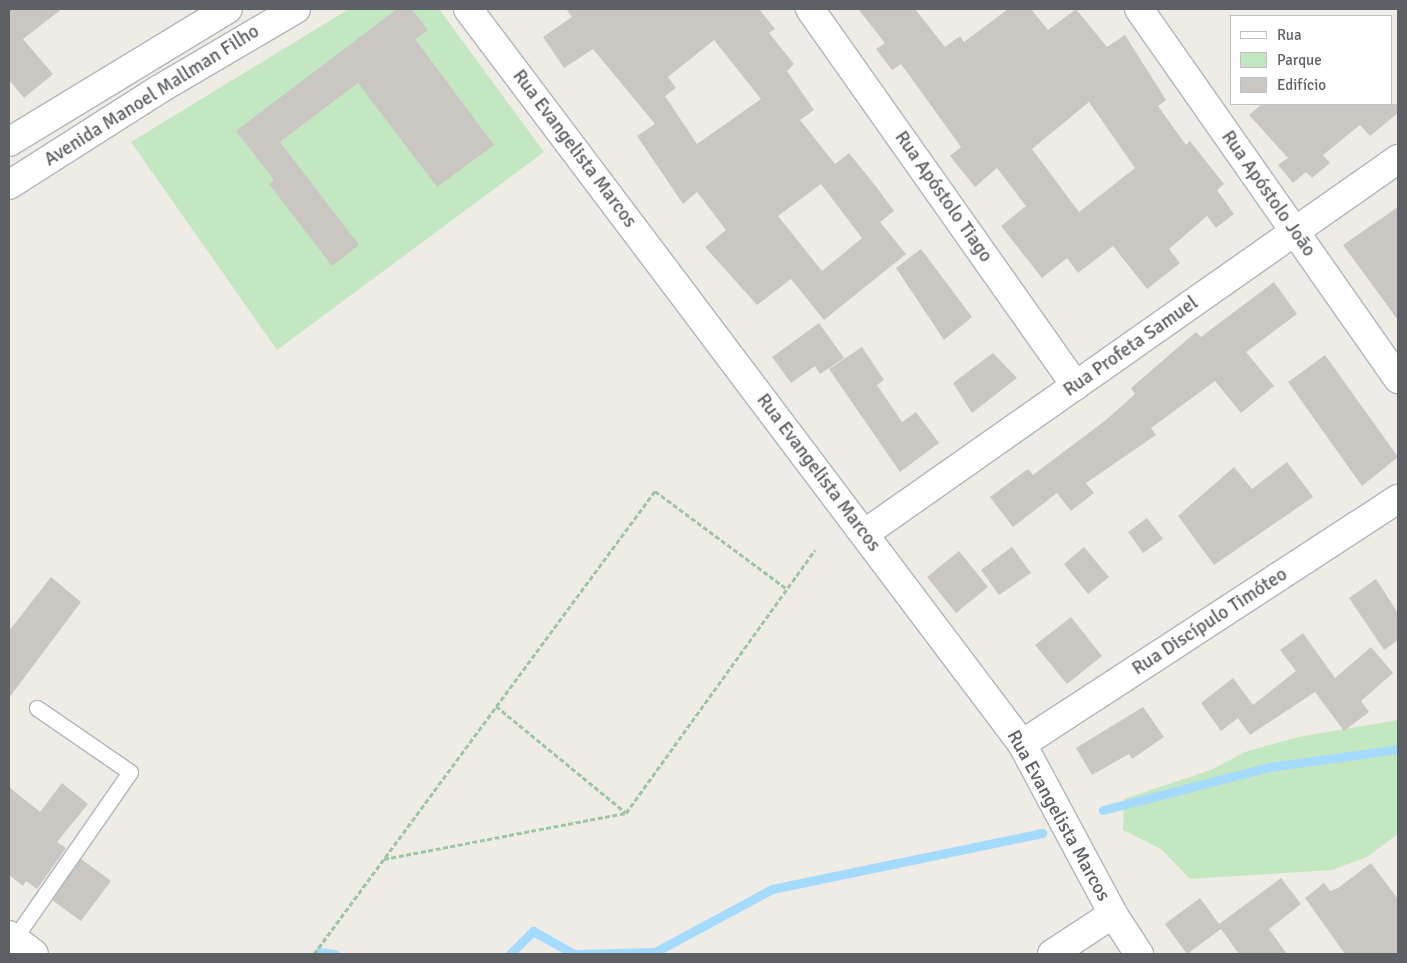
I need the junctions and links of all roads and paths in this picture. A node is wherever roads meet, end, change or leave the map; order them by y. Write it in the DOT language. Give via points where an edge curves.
graph roads {
  1 [pos="228,9"];
  2 [pos="296,9"];
  3 [pos="468,9"];
  4 [pos="810,9"];
  5 [pos="1139,9"];
  6 [pos="9,142"];
  7 [pos="1398,159"];
  8 [pos="9,185"];
  9 [pos="1295,232"];
  10 [pos="1398,379"];
  11 [pos="1076,386"];
  12 [pos="1398,499"];
  13 [pos="864,534"];
  14 [pos="815,550"];
  15 [pos="787,589"];
  16 [pos="496,706"];
  17 [pos="37,708"];
  18 [pos="1022,744"];
  19 [pos="626,813"];
  20 [pos="384,859"];
  21 [pos="1113,914"];
  22 [pos="19,943"];
  23 [pos="314,954"];
  24 [pos="1052,954"];
  25 [pos="1139,954"];
  1 -- 6 [label="street, Avenida Manoel Mallman Filho"];
  2 -- 8 [label="street, Avenida Manoel Mallman Filho" via="158,90"];
  3 -- 13 [label="street, Rua Evangelista Marcos"];
  4 -- 11 [label="street, Rua Apóstolo Tiago"];
  5 -- 9 [label="street, Rua Apóstolo João"];
  7 -- 9 [label="street, Rua Profeta Samuel"];
  9 -- 10 [label="street, Rua Apóstolo João"];
  9 -- 11 [label="street, Rua Profeta Samuel"];
  11 -- 13 [label="street, Rua Profeta Samuel"];
  12 -- 18 [label="street, Rua Discípulo Timóteo"];
  13 -- 18 [label="street, Rua Evangelista Marcos"];
  14 -- 15 [label="path"];
  15 -- 16 [label="path" via="655,491"];
  15 -- 19 [label="path"];
  16 -- 19 [label="path"];
  16 -- 20 [label="path"];
  17 -- 22 [label="lane" via="130,772"];
  18 -- 21 [label="street, Rua Evangelista Marcos"];
  19 -- 20 [label="path"];
  20 -- 23 [label="path"];
  21 -- 24 [label="street"];
  21 -- 25 [label="street, Rua Evangelista Marcos"];
}
